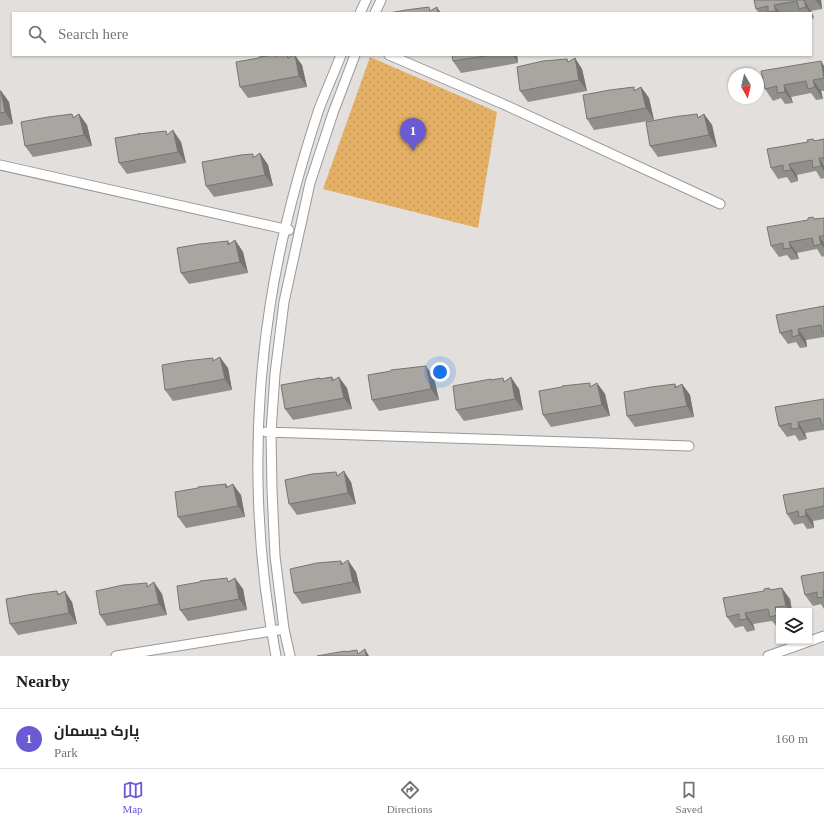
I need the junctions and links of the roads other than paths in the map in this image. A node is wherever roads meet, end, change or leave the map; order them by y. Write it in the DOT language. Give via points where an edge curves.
graph roads {
  1 [pos="366,0"];
  2 [pos="381,0"];
  3 [pos="360,12"];
  4 [pos="375,12"];
  5 [pos="341,56"];
  6 [pos="356,56"];
  7 [pos="391,56"];
  8 [pos="0,165"];
  9 [pos="720,204"];
  10 [pos="284,229"];
  11 [pos="298,232"];
  12 [pos="259,432"];
  13 [pos="271,432"];
  14 [pos="689,446"];
  15 [pos="284,629"];
  16 [pos="272,631"];
  17 [pos="824,636"];
  18 [pos="116,656"];
  19 [pos="276,656"];
  20 [pos="290,656"];
  21 [pos="768,656"];
  1 -- 3 [label="street"];
  2 -- 4 [label="street"];
  5 -- 10 [label="street" via="320,108"];
  6 -- 11 [label="street" via="332,113"];
  7 -- 9 [label="street" via="503,104"];
  8 -- 10 [label="street"];
  10 -- 11 [label="street"];
  10 -- 12 [label="street" via="269,313 262,372"];
  11 -- 13 [label="street" via="284,302"];
  12 -- 13 [label="street"];
  12 -- 16 [label="street" via="258,490 262,556"];
  13 -- 14 [label="street"];
  13 -- 15 [label="street" via="275,556"];
  15 -- 16 [label="street"];
  15 -- 20 [label="street"];
  16 -- 18 [label="street"];
  16 -- 19 [label="street"];
  17 -- 21 [label="street"];
}
